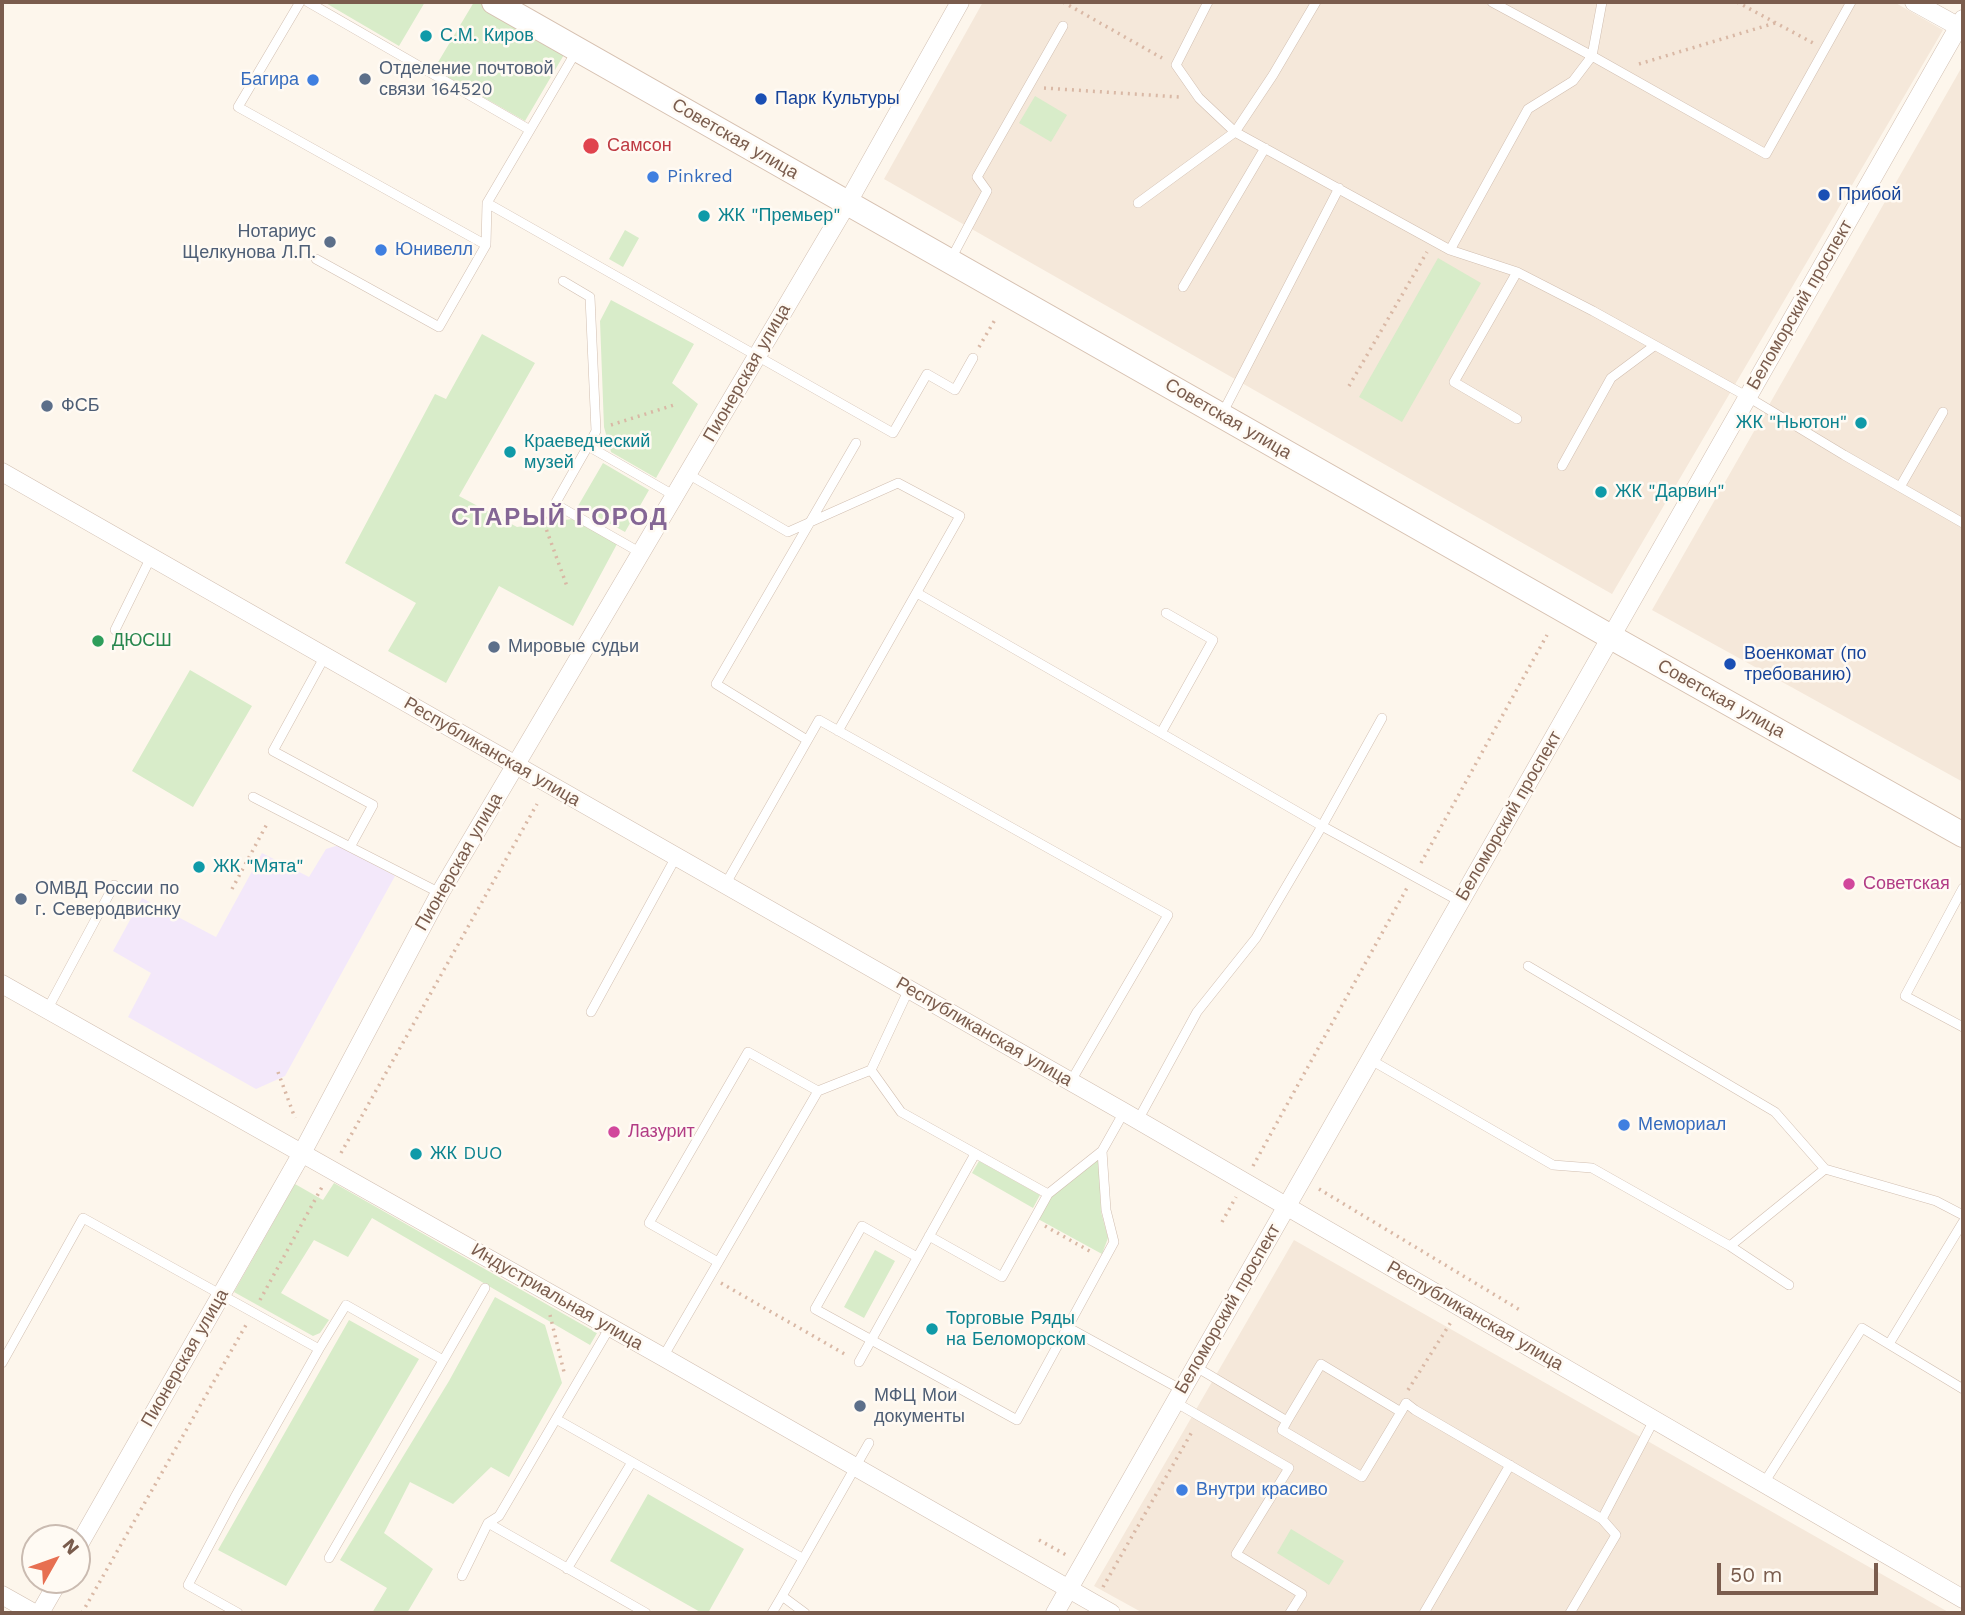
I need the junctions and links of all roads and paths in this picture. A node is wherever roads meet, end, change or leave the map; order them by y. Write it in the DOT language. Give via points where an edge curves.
graph roads {
  1 [pos="300,2"];
  2 [pos="308,2"];
  3 [pos="494,2"];
  4 [pos="961,2"];
  5 [pos="1063,2"];
  6 [pos="1208,2"];
  7 [pos="1316,2"];
  8 [pos="1492,2"];
  9 [pos="1602,2"];
  10 [pos="1737,2"];
  11 [pos="1851,2"];
  12 [pos="1914,2"];
  13 [pos="1774,23"];
  14 [pos="1962,25"];
  15 [pos="1063,26"];
  16 [pos="578,48"];
  17 [pos="1824,49"];
  18 [pos="1592,56"];
  19 [pos="1176,65"];
  20 [pos="1619,71"];
  21 [pos="1029,87"];
  22 [pos="1199,98"];
  23 [pos="530,130"];
  24 [pos="1235,132"];
  25 [pos="1265,148"];
  26 [pos="1339,188"];
  27 [pos="848,202"];
  28 [pos="487,203"];
  29 [pos="1138,203"];
  30 [pos="1433,241"];
  31 [pos="486,245"];
  32 [pos="1450,250"];
  33 [pos="316,259"];
  34 [pos="950,261"];
  35 [pos="1517,272"];
  36 [pos="563,281"];
  37 [pos="1183,287"];
  38 [pos="996,318"];
  39 [pos="1654,346"];
  40 [pos="757,356"];
  41 [pos="973,358"];
  42 [pos="1349,386"];
  43 [pos="1748,397"];
  44 [pos="674,405"];
  45 [pos="1943,412"];
  46 [pos="1221,415"];
  47 [pos="1517,419"];
  48 [pos="596,430"];
  49 [pos="856,443"];
  50 [pos="588,446"];
  51 [pos="1562,466"];
  52 [pos="2,472"];
  53 [pos="688,474"];
  54 [pos="1900,487"];
  55 [pos="675,496"];
  56 [pos="555,504"];
  57 [pos="810,522"];
  58 [pos="1963,523"];
  59 [pos="788,532"];
  60 [pos="798,543"];
  61 [pos="641,553"];
  62 [pos="150,557"];
  63 [pos="568,589"];
  64 [pos="917,593"];
  65 [pos="1166,613"];
  66 [pos="115,630"];
  67 [pos="1547,635"];
  68 [pos="1611,637"];
  69 [pos="325,656"];
  70 [pos="1382,718"];
  71 [pos="838,731"];
  72 [pos="1161,733"];
  73 [pos="807,740"];
  74 [pos="516,765"];
  75 [pos="253,797"];
  76 [pos="537,804"];
  77 [pos="275,808"];
  78 [pos="1322,826"];
  79 [pos="1963,835"];
  80 [pos="350,847"];
  81 [pos="676,857"];
  82 [pos="1413,876"];
  83 [pos="725,884"];
  84 [pos="114,885"];
  85 [pos="1963,888"];
  86 [pos="232,889"];
  87 [pos="440,892"];
  88 [pos="1461,902"];
  89 [pos="1528,966"];
  90 [pos="2,984"];
  91 [pos="909,989"];
  92 [pos="47,1010"];
  93 [pos="591,1012"];
  94 [pos="1963,1027"];
  95 [pos="1371,1060"];
  96 [pos="871,1070"];
  97 [pos="278,1072"];
  98 [pos="1071,1082"];
  99 [pos="818,1091"];
  100 [pos="1131,1116"];
  101 [pos="296,1118"];
  102 [pos="1102,1151"];
  103 [pos="302,1153"];
  104 [pos="975,1154"];
  105 [pos="332,1170"];
  106 [pos="1825,1170"];
  107 [pos="1303,1180"];
  108 [pos="1244,1182"];
  109 [pos="1048,1194"];
  110 [pos="1287,1206"];
  111 [pos="1963,1215"];
  112 [pos="1034,1220"];
  113 [pos="1222,1222"];
  114 [pos="1963,1222"];
  115 [pos="929,1236"];
  116 [pos="1730,1246"];
  117 [pos="917,1257"];
  118 [pos="1105,1259"];
  119 [pos="718,1262"];
  120 [pos="710,1277"];
  121 [pos="1789,1285"];
  122 [pos="485,1288"];
  123 [pos="543,1290"];
  124 [pos="221,1295"];
  125 [pos="1520,1310"];
  126 [pos="254,1312"];
  127 [pos="1452,1320"];
  128 [pos="610,1327"];
  129 [pos="1068,1327"];
  130 [pos="871,1340"];
  131 [pos="1889,1344"];
  132 [pos="319,1349"];
  133 [pos="663,1357"];
  134 [pos="443,1360"];
  135 [pos="859,1362"];
  136 [pos="2,1363"];
  137 [pos="1196,1367"];
  138 [pos="1963,1389"];
  139 [pos="570,1396"];
  140 [pos="1179,1396"];
  141 [pos="1399,1410"];
  142 [pos="1200,1417"];
  143 [pos="556,1419"];
  144 [pos="1654,1420"];
  145 [pos="1287,1421"];
  146 [pos="869,1443"];
  147 [pos="632,1462"];
  148 [pos="1510,1465"];
  149 [pos="854,1468"];
  150 [pos="1764,1483"];
  151 [pos="1602,1519"];
  152 [pos="488,1523"];
  153 [pos="91,1524"];
  154 [pos="1039,1539"];
  155 [pos="1063,1554"];
  156 [pos="329,1558"];
  157 [pos="802,1558"];
  158 [pos="567,1569"];
  159 [pos="462,1576"];
  160 [pos="1069,1588"];
  161 [pos="51,1594"];
  162 [pos="2,1595"];
  163 [pos="782,1596"];
  164 [pos="1963,1599"];
  165 [pos="1094,1604"];
  166 [pos="34,1613"];
  167 [pos="40,1613"];
  168 [pos="82,1613"];
  169 [pos="238,1613"];
  170 [pos="646,1613"];
  171 [pos="772,1613"];
  172 [pos="805,1613"];
  173 [pos="1055,1613"];
  174 [pos="1111,1613"];
  175 [pos="1290,1613"];
  176 [pos="1424,1613"];
  177 [pos="1570,1613"];
  1 -- 31 [label="lane" via="238,107"];
  2 -- 23 [label="lane"];
  3 -- 16 [label="street, Советская улица"];
  4 -- 27 [label="street, Пионерская улица"];
  5 -- 19 [label="path"];
  6 -- 19 [label="lane"];
  7 -- 24 [label="lane"];
  8 -- 18 [label="lane"];
  9 -- 18 [label="lane"];
  10 -- 13 [label="path"];
  11 -- 17 [label="lane"];
  12 -- 14 [label="street"];
  13 -- 17 [label="path"];
  13 -- 20 [label="path"];
  14 -- 43 [label="street, Беломорский проспект"];
  15 -- 21 [label="lane"];
  16 -- 23 [label="lane"];
  16 -- 27 [label="street, Советская улица"];
  17 -- 20 [label="lane" via="1766,154"];
  18 -- 20 [label="lane"];
  18 -- 32 [label="lane" via="1573,81 1528,109"];
  19 -- 22 [label="lane"];
  21 -- 22 [label="path"];
  21 -- 34 [label="lane" via="977,177 987,191"];
  22 -- 24 [label="lane"];
  23 -- 28 [label="lane"];
  24 -- 25 [label="lane"];
  24 -- 29 [label="lane"];
  25 -- 26 [label="lane"];
  25 -- 37 [label="lane"];
  26 -- 30 [label="lane"];
  26 -- 46 [label="lane"];
  27 -- 34 [label="street, Советская улица"];
  27 -- 40 [label="street, Пионерская улица"];
  28 -- 31 [label="lane"];
  28 -- 40 [label="lane"];
  30 -- 32 [label="lane"];
  30 -- 42 [label="path"];
  31 -- 33 [label="lane" via="439,327"];
  32 -- 35 [label="lane"];
  34 -- 46 [label="street, Советская улица"];
  35 -- 39 [label="lane"];
  35 -- 47 [label="lane" via="1454,382"];
  36 -- 48 [label="lane" via="590,297"];
  38 -- 41 [label="path"];
  39 -- 43 [label="lane"];
  39 -- 51 [label="lane" via="1611,378"];
  40 -- 41 [label="lane" via="893,433 927,374 955,390"];
  40 -- 53 [label="street, Пионерская улица"];
  43 -- 54 [label="lane"];
  43 -- 68 [label="street, Беломорский проспект"];
  44 -- 48 [label="path"];
  45 -- 54 [label="lane"];
  46 -- 68 [label="street, Советская улица"];
  48 -- 50 [label="lane"];
  49 -- 57 [label="lane"];
  50 -- 55 [label="lane"];
  50 -- 56 [label="lane"];
  52 -- 62 [label="street, Республиканская улица"];
  53 -- 55 [label="street, Пионерская улица"];
  53 -- 59 [label="lane"];
  54 -- 58 [label="lane"];
  55 -- 61 [label="street, Пионерская улица"];
  56 -- 61 [label="lane"];
  56 -- 63 [label="path" via="544,523"];
  57 -- 59 [label="lane"];
  57 -- 60 [label="lane"];
  57 -- 64 [label="lane" via="898,483 960,516"];
  59 -- 60 [label="lane"];
  60 -- 73 [label="lane" via="716,684"];
  61 -- 74 [label="street, Пионерская улица"];
  62 -- 66 [label="lane"];
  62 -- 69 [label="street, Республиканская улица"];
  64 -- 71 [label="lane"];
  64 -- 72 [label="lane"];
  65 -- 72 [label="lane" via="1213,640"];
  67 -- 82 [label="path"];
  68 -- 79 [label="street, Советская улица"];
  68 -- 88 [label="street, Беломорский проспект"];
  69 -- 74 [label="street, Республиканская улица"];
  69 -- 80 [label="lane" via="273,751 373,805"];
  70 -- 78 [label="lane"];
  71 -- 73 [label="lane" via="819,720"];
  71 -- 98 [label="lane" via="1168,915"];
  72 -- 78 [label="lane"];
  73 -- 83 [label="lane"];
  74 -- 81 [label="street, Республиканская улица"];
  74 -- 87 [label="street, Пионерская улица"];
  75 -- 77 [label="lane"];
  76 -- 105 [label="path"];
  77 -- 80 [label="lane"];
  77 -- 86 [label="path"];
  78 -- 82 [label="lane"];
  78 -- 100 [label="lane" via="1256,938 1197,1013"];
  80 -- 87 [label="lane"];
  81 -- 83 [label="street, Республиканская улица"];
  81 -- 93 [label="lane"];
  82 -- 88 [label="lane"];
  82 -- 108 [label="path"];
  83 -- 91 [label="street, Республиканская улица"];
  84 -- 92 [label="lane"];
  85 -- 94 [label="lane" via="1905,996"];
  87 -- 103 [label="street, Пионерская улица"];
  88 -- 95 [label="street, Беломорский проспект"];
  89 -- 106 [label="lane" via="1775,1112"];
  90 -- 92 [label="street, Индустриальная улица"];
  91 -- 96 [label="lane"];
  91 -- 98 [label="street, Республиканская улица"];
  92 -- 103 [label="street, Индустриальная улица"];
  95 -- 107 [label="street, Беломорский проспект"];
  95 -- 116 [label="lane" via="1553,1166 1592,1168"];
  96 -- 99 [label="lane"];
  96 -- 104 [label="lane" via="901,1112"];
  97 -- 101 [label="path"];
  98 -- 100 [label="street, Республиканская улица"];
  99 -- 119 [label="lane"];
  99 -- 119 [label="lane" via="748,1052 721,1098 649,1223"];
  100 -- 102 [label="lane"];
  100 -- 108 [label="street, Республиканская улица"];
  102 -- 109 [label="lane"];
  102 -- 118 [label="lane" via="1106,1210 1114,1242"];
  103 -- 105 [label="street, Индустриальная улица"];
  103 -- 124 [label="street, Пионерская улица"];
  104 -- 109 [label="lane"];
  104 -- 115 [label="lane"];
  105 -- 123 [label="street, Индустриальная улица"];
  105 -- 126 [label="path"];
  106 -- 111 [label="lane" via="1936,1201"];
  106 -- 116 [label="lane"];
  107 -- 110 [label="street, Беломорский проспект"];
  107 -- 125 [label="path"];
  108 -- 110 [label="street, Республиканская улица"];
  108 -- 113 [label="path"];
  109 -- 112 [label="lane"];
  110 -- 137 [label="street, Беломорский проспект"];
  110 -- 144 [label="street, Республиканская улица"];
  112 -- 115 [label="lane" via="1002,1277"];
  112 -- 118 [label="path"];
  114 -- 131 [label="lane"];
  115 -- 117 [label="lane"];
  116 -- 121 [label="lane"];
  117 -- 130 [label="lane"];
  117 -- 130 [label="lane" via="862,1226 815,1309"];
  118 -- 129 [label="lane"];
  119 -- 120 [label="lane"];
  120 -- 133 [label="lane"];
  120 -- 135 [label="path"];
  122 -- 134 [label="lane"];
  123 -- 128 [label="street, Индустриальная улица"];
  123 -- 139 [label="path"];
  124 -- 126 [label="lane"];
  124 -- 136 [label="lane" via="83,1218"];
  124 -- 153 [label="street, Пионерская улица"];
  126 -- 132 [label="lane"];
  126 -- 168 [label="path"];
  127 -- 141 [label="path"];
  128 -- 133 [label="street, Индустриальная улица"];
  128 -- 139 [label="lane"];
  129 -- 130 [label="lane" via="1017,1420"];
  129 -- 140 [label="lane"];
  130 -- 135 [label="lane"];
  131 -- 138 [label="lane"];
  131 -- 150 [label="lane" via="1862,1328"];
  132 -- 134 [label="lane" via="346,1305"];
  132 -- 169 [label="lane" via="188,1585"];
  133 -- 149 [label="street, Индустриальная улица"];
  134 -- 156 [label="lane"];
  137 -- 140 [label="street, Беломорский проспект"];
  137 -- 145 [label="lane"];
  139 -- 143 [label="lane"];
  140 -- 142 [label="lane"];
  140 -- 160 [label="street, Беломорский проспект"];
  141 -- 145 [label="lane" via="1321,1364"];
  141 -- 145 [label="lane" via="1362,1477 1282,1430"];
  141 -- 148 [label="lane" via="1406,1403"];
  142 -- 165 [label="path"];
  142 -- 175 [label="lane" via="1289,1468 1236,1554 1302,1594"];
  143 -- 147 [label="lane"];
  143 -- 152 [label="lane" via="499,1516"];
  144 -- 150 [label="street, Республиканская улица"];
  144 -- 151 [label="lane"];
  146 -- 149 [label="lane"];
  147 -- 157 [label="lane"];
  147 -- 158 [label="lane"];
  148 -- 151 [label="lane"];
  148 -- 176 [label="lane"];
  149 -- 157 [label="lane"];
  149 -- 160 [label="street, Индустриальная улица"];
  150 -- 164 [label="street, Республиканская улица"];
  151 -- 177 [label="lane" via="1616,1535"];
  152 -- 158 [label="lane"];
  152 -- 159 [label="lane"];
  154 -- 155 [label="path"];
  157 -- 163 [label="lane"];
  158 -- 170 [label="lane"];
  160 -- 165 [label="street, Индустриальная улица"];
  160 -- 173 [label="street, Беломорский проспект"];
  161 -- 167 [label="street"];
  162 -- 166 [label="street"];
  163 -- 171 [label="lane"];
  163 -- 172 [label="lane"];
  165 -- 174 [label="street, Индустриальная улица"];
}
